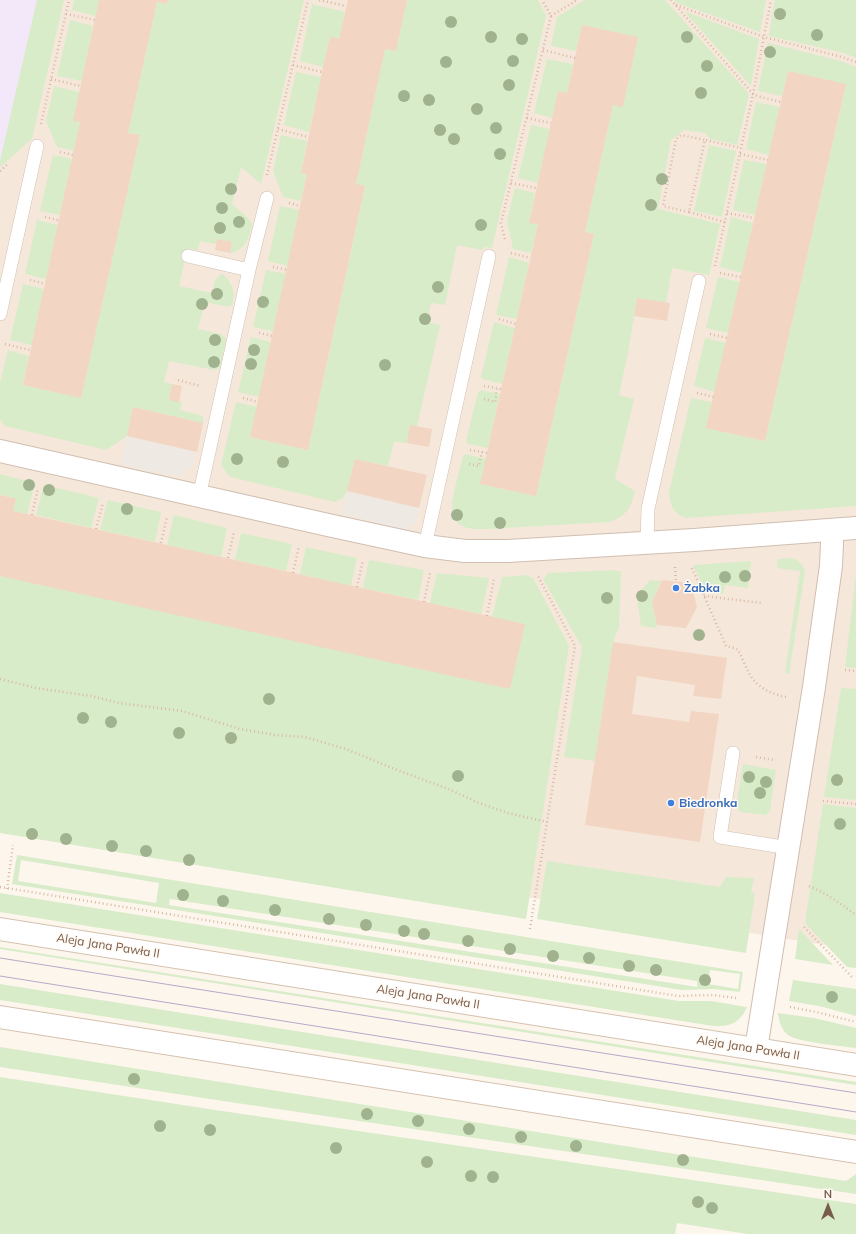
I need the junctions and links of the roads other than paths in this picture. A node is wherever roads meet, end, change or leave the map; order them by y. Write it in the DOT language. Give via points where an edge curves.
graph roads {
  1 [pos="37,146"];
  2 [pos="267,198"];
  3 [pos="188,256"];
  4 [pos="489,256"];
  5 [pos="249,270"];
  6 [pos="699,281"];
  7 [pos="0,314"];
  8 [pos="0,451"];
  9 [pos="199,497"];
  10 [pos="856,528"];
  11 [pos="832,530"];
  12 [pos="648,542"];
  13 [pos="428,556"];
  14 [pos="733,754"];
  15 [pos="789,848"];
  16 [pos="0,929"];
  17 [pos="0,1018"];
  18 [pos="756,1049"];
  19 [pos="856,1065"];
  20 [pos="856,1152"];
  1 -- 7 [label="lane"];
  2 -- 5 [label="lane"];
  3 -- 5 [label="lane"];
  4 -- 13 [label="lane"];
  5 -- 9 [label="lane"];
  6 -- 12 [label="lane" via="648,509"];
  8 -- 9 [label="main road"];
  9 -- 13 [label="main road"];
  10 -- 11 [label="main road"];
  11 -- 12 [label="main road"];
  11 -- 15 [label="main road" via="830,573"];
  12 -- 13 [label="main road" via="486,552 465,551"];
  14 -- 15 [label="lane" via="720,837"];
  15 -- 18 [label="main road"];
  16 -- 18 [label="main road, Aleja Jana Pawła II"];
  17 -- 20 [label="main road"];
  18 -- 19 [label="main road, Aleja Jana Pawła II"];
}
